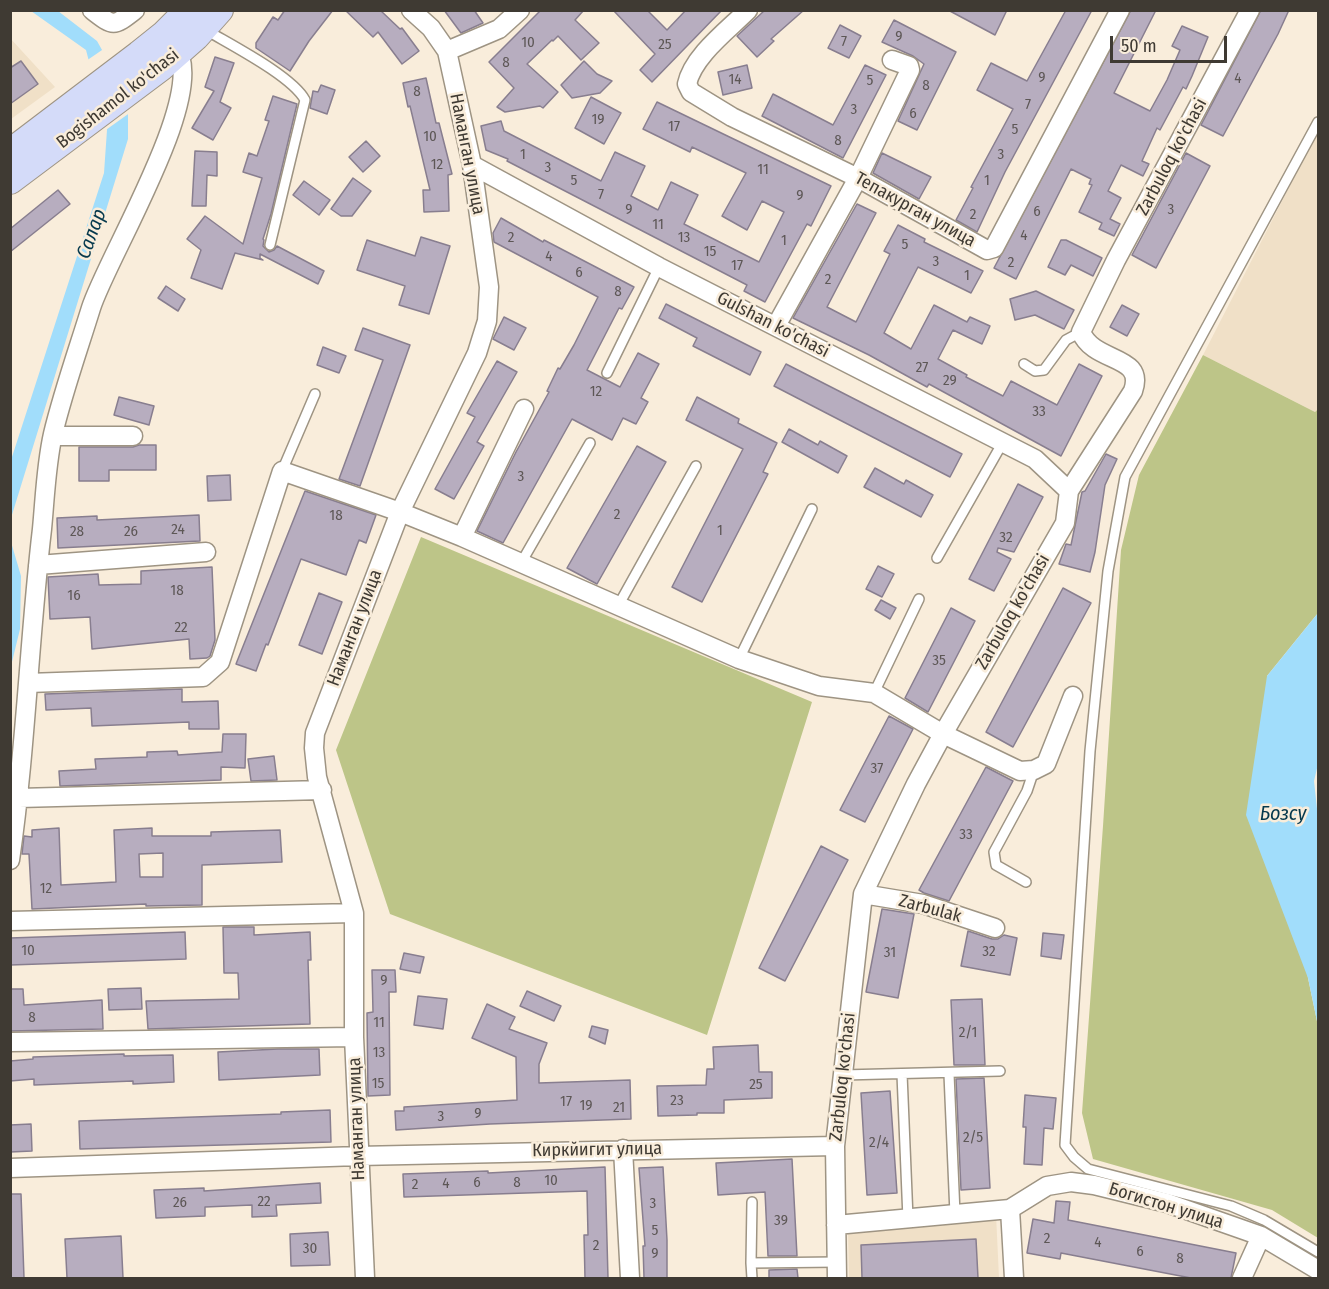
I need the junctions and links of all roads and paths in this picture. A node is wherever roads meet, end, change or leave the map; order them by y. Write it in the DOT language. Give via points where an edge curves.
graph roads {
  1 [pos="92,10"];
  2 [pos="135,10"];
  3 [pos="411,10"];
  4 [pos="520,10"];
  5 [pos="748,10"];
  6 [pos="1120,10"];
  7 [pos="1250,10"];
  8 [pos="204,17"];
  9 [pos="172,43"];
  10 [pos="447,51"];
  11 [pos="892,60"];
  12 [pos="78,115"];
  13 [pos="1318,122"];
  14 [pos="10,152"];
  15 [pos="472,165"];
  16 [pos="858,178"];
  17 [pos="10,182"];
  18 [pos="270,245"];
  19 [pos="659,267"];
  20 [pos="776,326"];
  21 [pos="1081,332"];
  22 [pos="1024,364"];
  23 [pos="607,373"];
  24 [pos="315,394"];
  25 [pos="524,409"];
  26 [pos="53,436"];
  27 [pos="133,436"];
  28 [pos="1003,442"];
  29 [pos="590,443"];
  30 [pos="696,466"];
  31 [pos="282,471"];
  32 [pos="1069,491"];
  33 [pos="812,509"];
  34 [pos="400,512"];
  35 [pos="462,537"];
  36 [pos="206,552"];
  37 [pos="937,558"];
  38 [pos="521,563"];
  39 [pos="38,565"];
  40 [pos="919,599"];
  41 [pos="618,606"];
  42 [pos="739,659"];
  43 [pos="28,683"];
  44 [pos="874,693"];
  45 [pos="1073,696"];
  46 [pos="943,734"];
  47 [pos="1034,770"];
  48 [pos="322,790"];
  49 [pos="19,798"];
  50 [pos="10,860"];
  51 [pos="1026,882"];
  52 [pos="863,894"];
  53 [pos="354,913"];
  54 [pos="10,921"];
  55 [pos="995,928"];
  56 [pos="354,1037"];
  57 [pos="10,1042"];
  58 [pos="1000,1071"];
  59 [pos="902,1074"];
  60 [pos="949,1074"];
  61 [pos="843,1075"];
  62 [pos="835,1146"];
  63 [pos="622,1149"];
  64 [pos="358,1156"];
  65 [pos="10,1168"];
  66 [pos="752,1202"];
  67 [pos="1010,1209"];
  68 [pos="955,1214"];
  69 [pos="908,1219"];
  70 [pos="836,1225"];
  71 [pos="1262,1236"];
  72 [pos="1318,1252"];
  73 [pos="751,1263"];
  74 [pos="837,1270"];
  75 [pos="1318,1270"];
  76 [pos="364,1278"];
  77 [pos="630,1278"];
  78 [pos="752,1278"];
  79 [pos="1014,1278"];
  80 [pos="1242,1278"];
  1 -- 2 [label="street" via="111,24 119,23"];
  3 -- 10 [label="street, Наманган улица" via="431,28"];
  4 -- 10 [label="street" via="499,29"];
  5 -- 16 [label="street, Тепакурган улица" via="690,72 687,84 691,92 732,117"];
  6 -- 16 [label="street, Тепакурган улица" via="994,248 987,250"];
  7 -- 21 [label="street, Zarbuloq ko'chasi"];
  8 -- 9 [label="main road, Bogishamol ko'chasi"];
  8 -- 18 [label="lane" via="300,92 305,100"];
  9 -- 12 [label="main road, Bogishamol ko'chasi"];
  9 -- 26 [label="street" via="182,72 170,135 92,304"];
  10 -- 15 [label="street, Наманган улица"];
  11 -- 16 [label="street" via="909,66 910,70"];
  12 -- 14 [label="main road, Bogishamol ko'chasi"];
  12 -- 17 [label="main road, Bogishamol ko'chasi"];
  13 -- 72 [label="lane" via="1125,477 1108,571 1090,751 1065,1145 1088,1169 1231,1206 1264,1220"];
  15 -- 19 [label="street, Gulshan ko'chasi"];
  15 -- 34 [label="street, Наманган улица" via="489,287 487,321 477,353"];
  16 -- 20 [label="street"];
  19 -- 20 [label="street, Gulshan ko'chasi"];
  19 -- 23 [label="lane"];
  20 -- 28 [label="street, Gulshan ko'chasi"];
  21 -- 22 [label="lane" via="1066,340 1044,370 1035,371"];
  21 -- 32 [label="street, Zarbuloq ko'chasi" via="1095,350 1128,366 1137,380"];
  24 -- 31 [label="lane"];
  25 -- 35 [label="street"];
  26 -- 27 [label="street"];
  26 -- 39 [label="street"];
  28 -- 32 [label="street, Gulshan ko'chasi" via="1035,459"];
  28 -- 37 [label="lane"];
  29 -- 38 [label="lane"];
  30 -- 41 [label="lane"];
  31 -- 34 [label="street"];
  31 -- 43 [label="street" via="220,662 203,677"];
  32 -- 46 [label="street, Zarbuloq ko'chasi" via="1065,523"];
  33 -- 42 [label="lane"];
  34 -- 35 [label="street"];
  34 -- 48 [label="street, Наманган улица" via="315,734 315,763"];
  35 -- 38 [label="street"];
  36 -- 39 [label="street"];
  38 -- 41 [label="street"];
  39 -- 43 [label="street"];
  40 -- 44 [label="lane"];
  41 -- 42 [label="street"];
  42 -- 44 [label="street" via="819,686"];
  43 -- 49 [label="street"];
  44 -- 46 [label="street"];
  45 -- 47 [label="street" via="1046,764"];
  46 -- 47 [label="street" via="1020,771"];
  46 -- 52 [label="street, Zarbuloq ko'chasi"];
  47 -- 51 [label="lane" via="994,852 996,865"];
  48 -- 49 [label="street"];
  48 -- 53 [label="street, Наманган улица"];
  49 -- 50 [label="street"];
  52 -- 55 [label="street, Zarbulak" via="923,904"];
  52 -- 61 [label="street, Zarbuloq ko'chasi"];
  53 -- 54 [label="street"];
  53 -- 56 [label="street, Наманган улица"];
  56 -- 57 [label="street"];
  56 -- 64 [label="street, Наманган улица"];
  58 -- 60 [label="lane"];
  59 -- 60 [label="lane"];
  59 -- 61 [label="lane"];
  59 -- 69 [label="lane"];
  60 -- 68 [label="lane"];
  61 -- 62 [label="street, Zarbuloq ko'chasi"];
  62 -- 63 [label="street, Киркйигит улица"];
  62 -- 70 [label="street, Zarbuloq ko'chasi"];
  63 -- 64 [label="street, Киркйигит улица"];
  63 -- 77 [label="street"];
  64 -- 65 [label="street, Киркйигит улица"];
  64 -- 76 [label="street, Наманган улица"];
  66 -- 73 [label="lane"];
  67 -- 68 [label="street"];
  67 -- 71 [label="street, Богистон улица" via="1047,1186 1071,1182 1167,1203"];
  67 -- 79 [label="street"];
  68 -- 69 [label="street"];
  69 -- 70 [label="street"];
  70 -- 74 [label="street, Zarbuloq ko'chasi"];
  71 -- 75 [label="street, Богистон улица"];
  71 -- 80 [label="street"];
  73 -- 74 [label="lane"];
  73 -- 78 [label="lane"];
}
